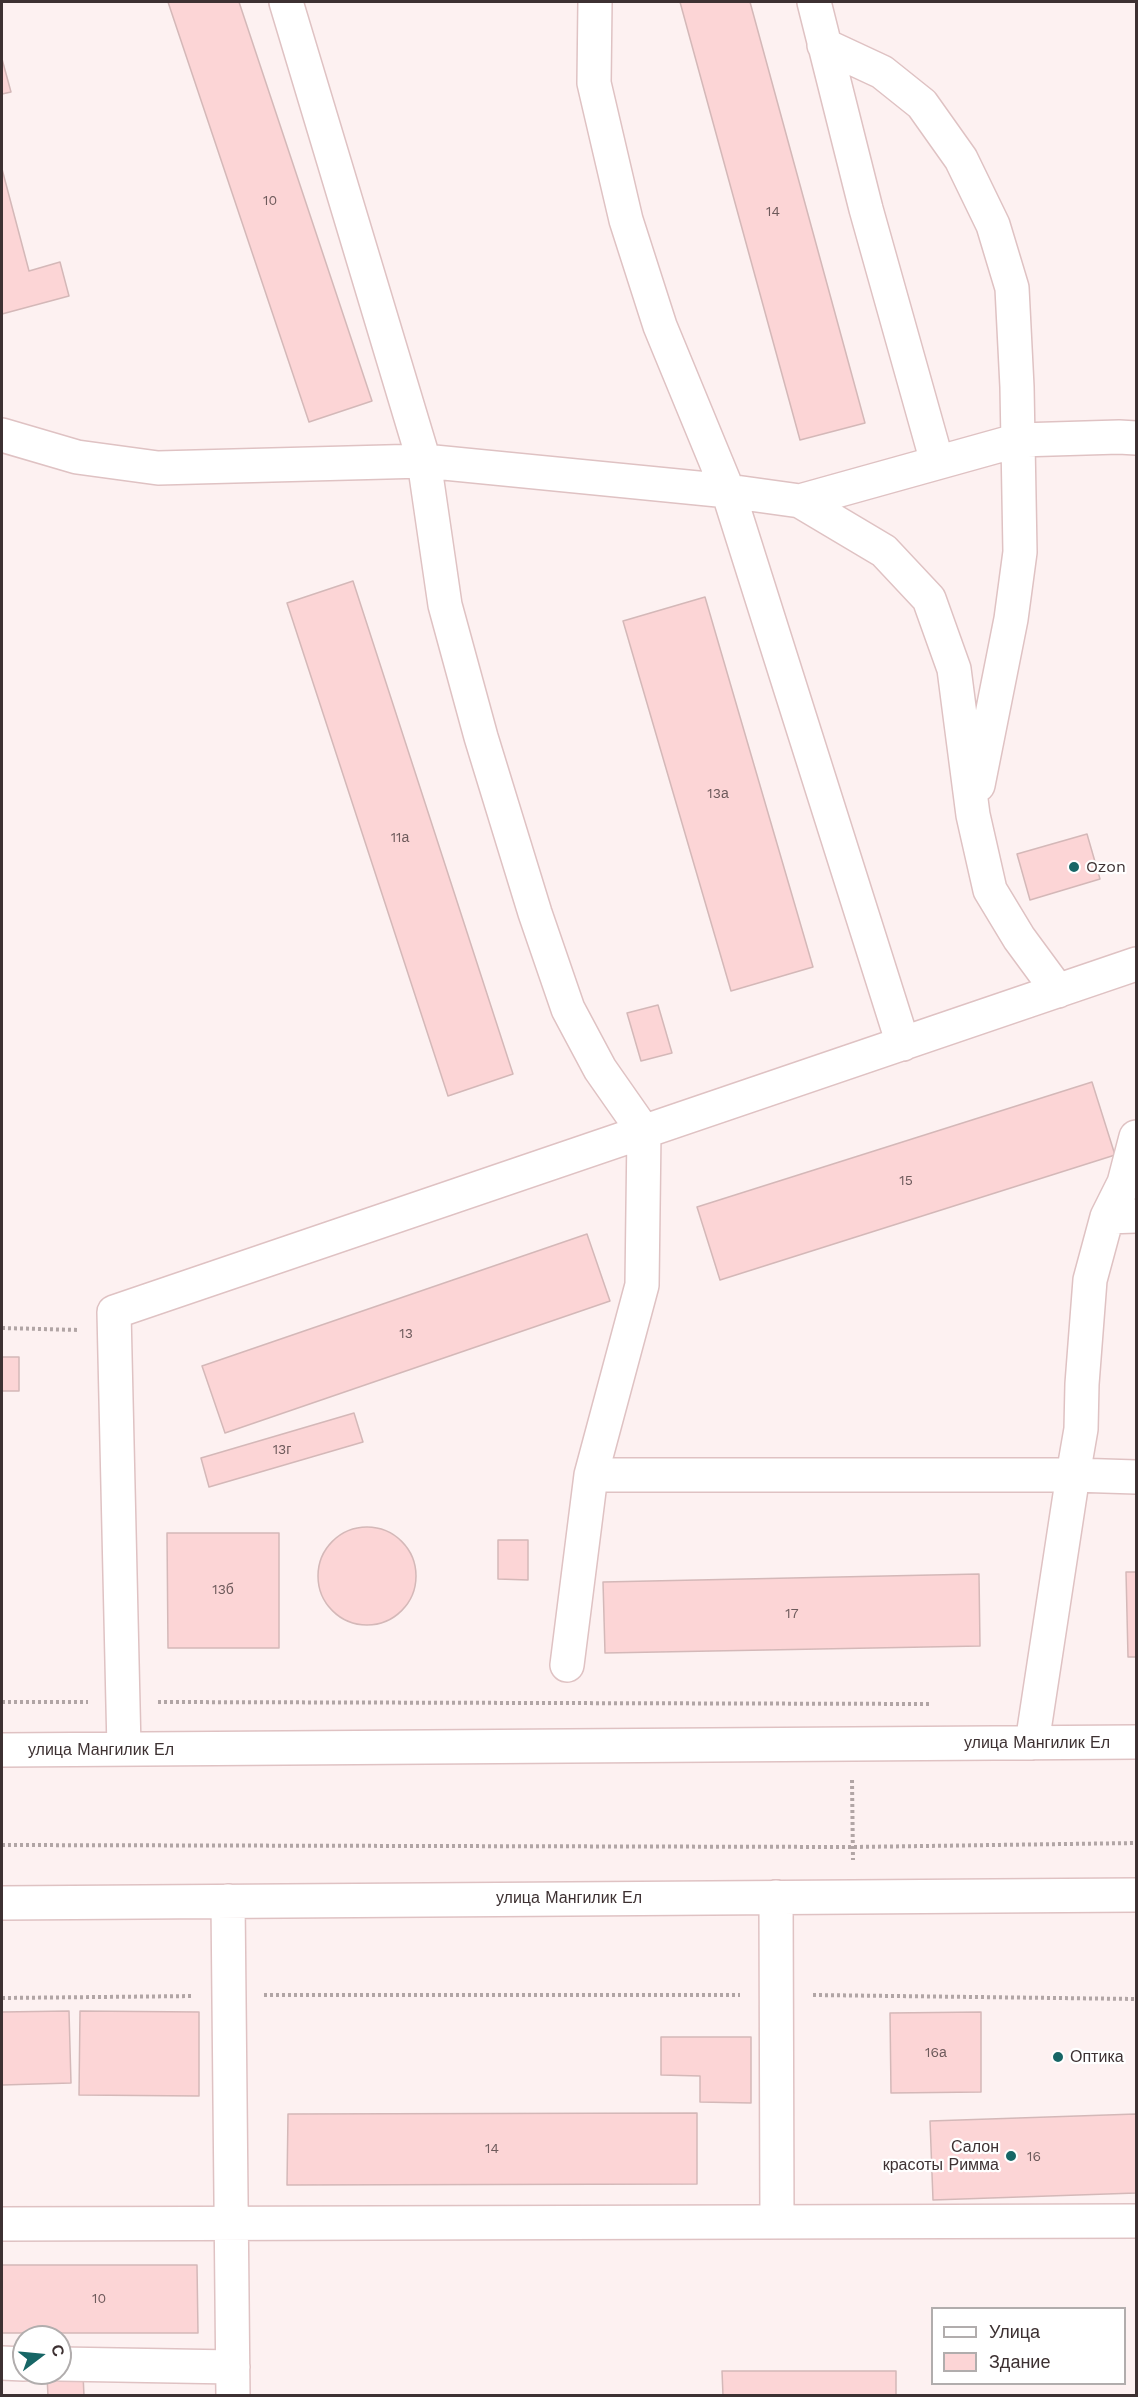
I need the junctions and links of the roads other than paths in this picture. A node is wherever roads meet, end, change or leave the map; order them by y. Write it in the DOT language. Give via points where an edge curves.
graph roads {
  1 [pos="286,2"];
  2 [pos="595,2"];
  3 [pos="814,2"];
  4 [pos="824,45"];
  5 [pos="2,435"];
  6 [pos="1137,438"];
  7 [pos="1019,440"];
  8 [pos="424,461"];
  9 [pos="937,462"];
  10 [pos="728,491"];
  11 [pos="800,501"];
  12 [pos="973,815"];
  13 [pos="1137,964"];
  14 [pos="1058,991"];
  15 [pos="903,1044"];
  16 [pos="644,1132"];
  17 [pos="1137,1137"];
  18 [pos="1122,1216"];
  19 [pos="591,1475"];
  20 [pos="1073,1475"];
  21 [pos="1137,1477"];
  22 [pos="567,1665"];
  23 [pos="1137,1742"];
  24 [pos="1032,1743"];
  25 [pos="124,1749"];
  26 [pos="2,1750"];
  27 [pos="1137,1895"];
  28 [pos="776,1897"];
  29 [pos="228,1901"];
  30 [pos="2,1903"];
  31 [pos="1137,2221"];
  32 [pos="777,2222"];
  33 [pos="2,2224"];
  34 [pos="231,2225"];
  35 [pos="72,2365"];
  36 [pos="233,2381"];
  1 -- 8 [label="street"];
  2 -- 10 [label="street" via="594,83 626,220 660,326"];
  3 -- 4 [label="street"];
  4 -- 7 [label="street" via="882,72 922,104 961,159 993,225 1012,288"];
  4 -- 9 [label="street"];
  5 -- 8 [label="street" via="77,456 158,468"];
  6 -- 7 [label="street"];
  7 -- 9 [label="street"];
  7 -- 12 [label="street" via="1020,552"];
  8 -- 10 [label="street"];
  8 -- 16 [label="street" via="445,605 535,913 568,1009 600,1069"];
  9 -- 11 [label="street"];
  10 -- 11 [label="street"];
  10 -- 15 [label="street"];
  11 -- 12 [label="street" via="884,551 929,599 954,669"];
  12 -- 14 [label="street" via="990,890"];
  13 -- 14 [label="street"];
  14 -- 15 [label="street"];
  15 -- 16 [label="street"];
  16 -- 19 [label="street" via="642,1285"];
  16 -- 25 [label="street" via="114,1312"];
  17 -- 18 [label="street" via="1124,1183"];
  18 -- 20 [label="street" via="1090,1280 1081,1429"];
  19 -- 20 [label="street"];
  19 -- 22 [label="street"];
  20 -- 21 [label="street"];
  20 -- 24 [label="street"];
  23 -- 24 [label="street, улица Мангилик Ел"];
  24 -- 25 [label="street, улица Мангилик Ел"];
  25 -- 26 [label="street, улица Мангилик Ел"];
  27 -- 28 [label="street, улица Мангилик Ел"];
  28 -- 29 [label="street, улица Мангилик Ел"];
  28 -- 32 [label="street"];
  29 -- 30 [label="street, улица Мангилик Ел"];
  29 -- 34 [label="street"];
  31 -- 32 [label="street"];
  32 -- 34 [label="street"];
  33 -- 34 [label="street"];
  34 -- 36 [label="street"];
  35 -- 36 [label="street"];
}
